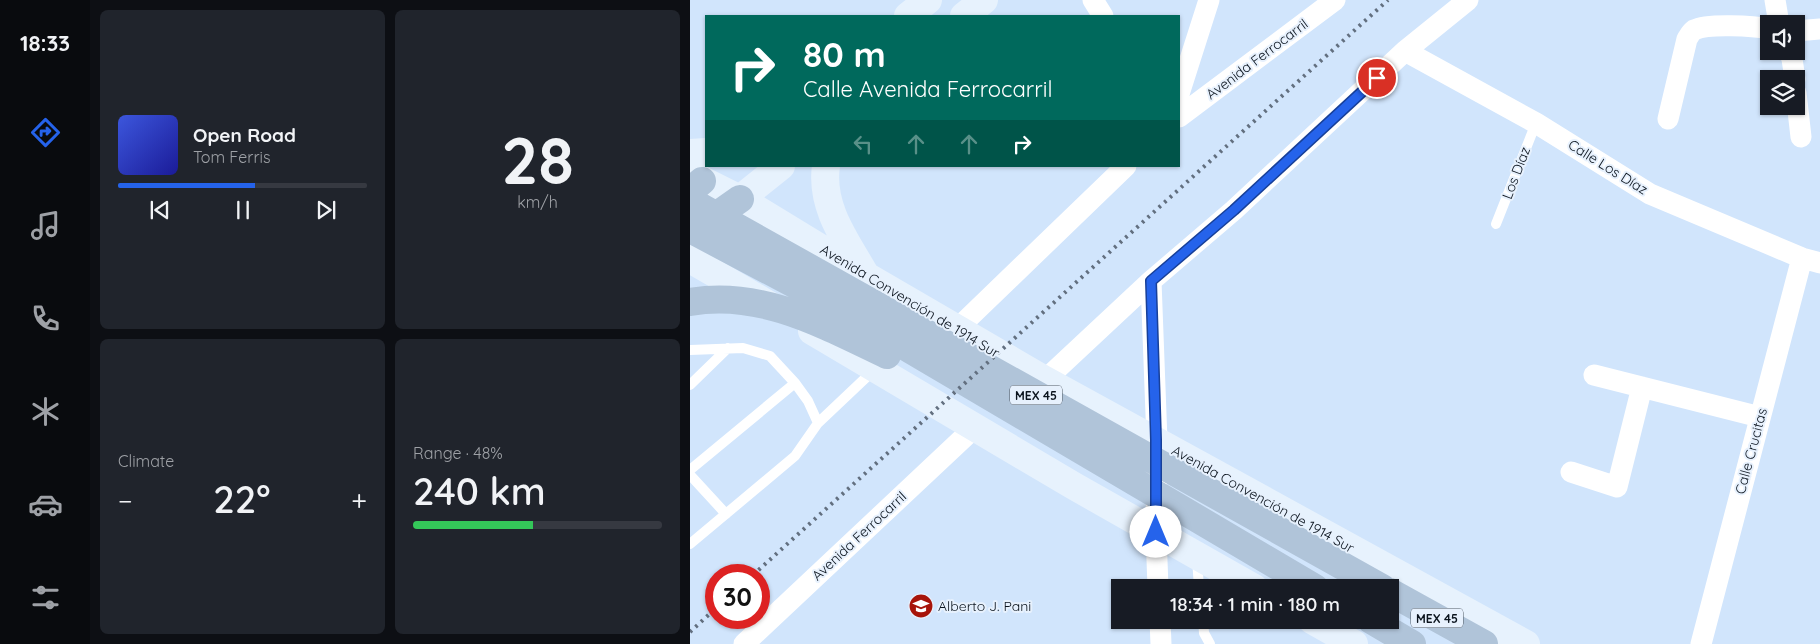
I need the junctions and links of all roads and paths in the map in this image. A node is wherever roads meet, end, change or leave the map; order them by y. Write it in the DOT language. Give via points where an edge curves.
graph roads {
  1 [pos="928,0"];
  2 [pos="984,0"];
  3 [pos="1094,0"];
  4 [pos="1209,0"];
  5 [pos="1335,0"];
  6 [pos="1468,0"];
  7 [pos="1775,0"];
  8 [pos="909,15"];
  9 [pos="965,15"];
  10 [pos="1102,15"];
  11 [pos="1778,15"];
  12 [pos="1760,27"];
  13 [pos="1820,28"];
  14 [pos="1805,30"];
  15 [pos="1405,51"];
  16 [pos="1180,91"];
  17 [pos="1798,115"];
  18 [pos="1180,116"];
  19 [pos="1668,118"];
  20 [pos="1536,123"];
  21 [pos="1801,137"];
  22 [pos="705,152"];
  23 [pos="690,153"];
  24 [pos="780,167"];
  25 [pos="826,167"];
  26 [pos="1125,167"];
  27 [pos="698,183"];
  28 [pos="740,199"];
  29 [pos="1496,224"];
  30 [pos="690,229"];
  31 [pos="690,234"];
  32 [pos="690,259"];
  33 [pos="1811,260"];
  34 [pos="868,277"];
  35 [pos="1151,281"];
  36 [pos="733,284"];
  37 [pos="690,285"];
  38 [pos="896,294"];
  39 [pos="690,302"];
  40 [pos="952,327"];
  41 [pos="728,348"];
  42 [pos="690,350"];
  43 [pos="867,363"];
  44 [pos="1594,375"];
  45 [pos="955,377"];
  46 [pos="1045,380"];
  47 [pos="795,383"];
  48 [pos="690,385"];
  49 [pos="1642,387"];
  50 [pos="915,392"];
  51 [pos="1110,415"];
  52 [pos="1760,416"];
  53 [pos="818,423"];
  54 [pos="974,428"];
  55 [pos="1156,440"];
  56 [pos="690,470"];
  57 [pos="1571,472"];
  58 [pos="690,474"];
  59 [pos="1074,486"];
  60 [pos="726,514"];
  61 [pos="1156,532"];
  62 [pos="690,544"];
  63 [pos="1196,555"];
  64 [pos="1158,579"];
  65 [pos="1198,579"];
  66 [pos="1238,579"];
  67 [pos="1300,579"];
  68 [pos="1367,579"];
  69 [pos="1399,597"];
  70 [pos="1160,629"];
  71 [pos="1203,629"];
  72 [pos="1328,629"];
  73 [pos="1386,629"];
  74 [pos="744,644"];
  75 [pos="1161,644"];
  76 [pos="1210,644"];
  77 [pos="1354,644"];
  78 [pos="1412,644"];
  79 [pos="1484,644"];
  80 [pos="1526,644"];
  81 [pos="1701,644"];
  1 -- 8 [label="main road"];
  2 -- 9 [label="main road"];
  3 -- 10 [label="street"];
  4 -- 16 [label="street"];
  5 -- 18 [label="street, Avenida Ferrocarril"];
  6 -- 15 [label="street"];
  7 -- 11 [label="street"];
  12 -- 19 [label="street" via="1703,27 1693,30 1687,38"];
  13 -- 14 [label="street"];
  15 -- 20 [label="street, Calle Los Díaz"];
  15 -- 35 [label="street" via="1234,210"];
  17 -- 21 [label="street"];
  20 -- 29 [label="lane, Los Díaz"];
  20 -- 33 [label="street, Calle Los Díaz" via="1650,194"];
  22 -- 23 [label="main road"];
  24 -- 28 [label="main road"];
  25 -- 34 [label="main road" via="827,201 838,227"];
  26 -- 40 [label="street"];
  27 -- 28 [label="main road, Avenida Convención de 1914 Sur"];
  27 -- 68 [label="main road, Avenida Convención de 1914 Sur / MEX 45"];
  28 -- 31 [label="main road"];
  28 -- 34 [label="main road, Avenida Convención de 1914 Sur"];
  30 -- 45 [label="main road, MEX 45" via="832,304"];
  32 -- 36 [label="main road"];
  33 -- 52 [label="street, Calle Crucitas"];
  34 -- 38 [label="main road, Avenida Convención de 1914 Sur"];
  35 -- 46 [label="street"];
  35 -- 55 [label="street"];
  36 -- 37 [label="main road"];
  36 -- 43 [label="main road"];
  38 -- 40 [label="main road, Avenida Convención de 1914 Sur"];
  38 -- 43 [label="main road" via="906,309 908,320 904,332"];
  39 -- 45 [label="main road" via="708,298 751,301 814,320 927,374"];
  40 -- 46 [label="main road, Avenida Convención de 1914 Sur"];
  40 -- 50 [label="main road" via="923,341 916,349 913,368"];
  41 -- 42 [label="lane"];
  41 -- 47 [label="lane" via="743,348 770,356"];
  41 -- 48 [label="lane"];
  43 -- 50 [label="main road"];
  43 -- 53 [label="lane"];
  44 -- 49 [label="street"];
  45 -- 67 [label="main road, MEX 45"];
  46 -- 51 [label="main road, Avenida Convención de 1914 Sur"];
  47 -- 53 [label="lane"];
  47 -- 56 [label="lane"];
  49 -- 52 [label="street"];
  49 -- 57 [label="street" via="1617,487"];
  50 -- 54 [label="main road"];
  51 -- 55 [label="main road, Avenida Convención de 1914 Sur"];
  51 -- 59 [label="main road" via="1090,423 1070,447 1066,460"];
  52 -- 81 [label="street, Calle Crucitas"];
  53 -- 60 [label="lane" via="796,456"];
  54 -- 59 [label="main road"];
  54 -- 74 [label="street, Avenida Ferrocarril"];
  55 -- 61 [label="street"];
  55 -- 80 [label="main road, Avenida Convención de 1914 Sur"];
  58 -- 60 [label="lane"];
  59 -- 61 [label="main road"];
  60 -- 62 [label="lane"];
  61 -- 63 [label="main road"];
  61 -- 64 [label="street"];
  63 -- 65 [label="lane"];
  63 -- 66 [label="main road"];
  69 -- 79 [label="main road, MEX 45"];
  70 -- 75 [label="street"];
  71 -- 76 [label="lane"];
  72 -- 77 [label="main road"];
  73 -- 78 [label="main road, MEX 45"];
}
